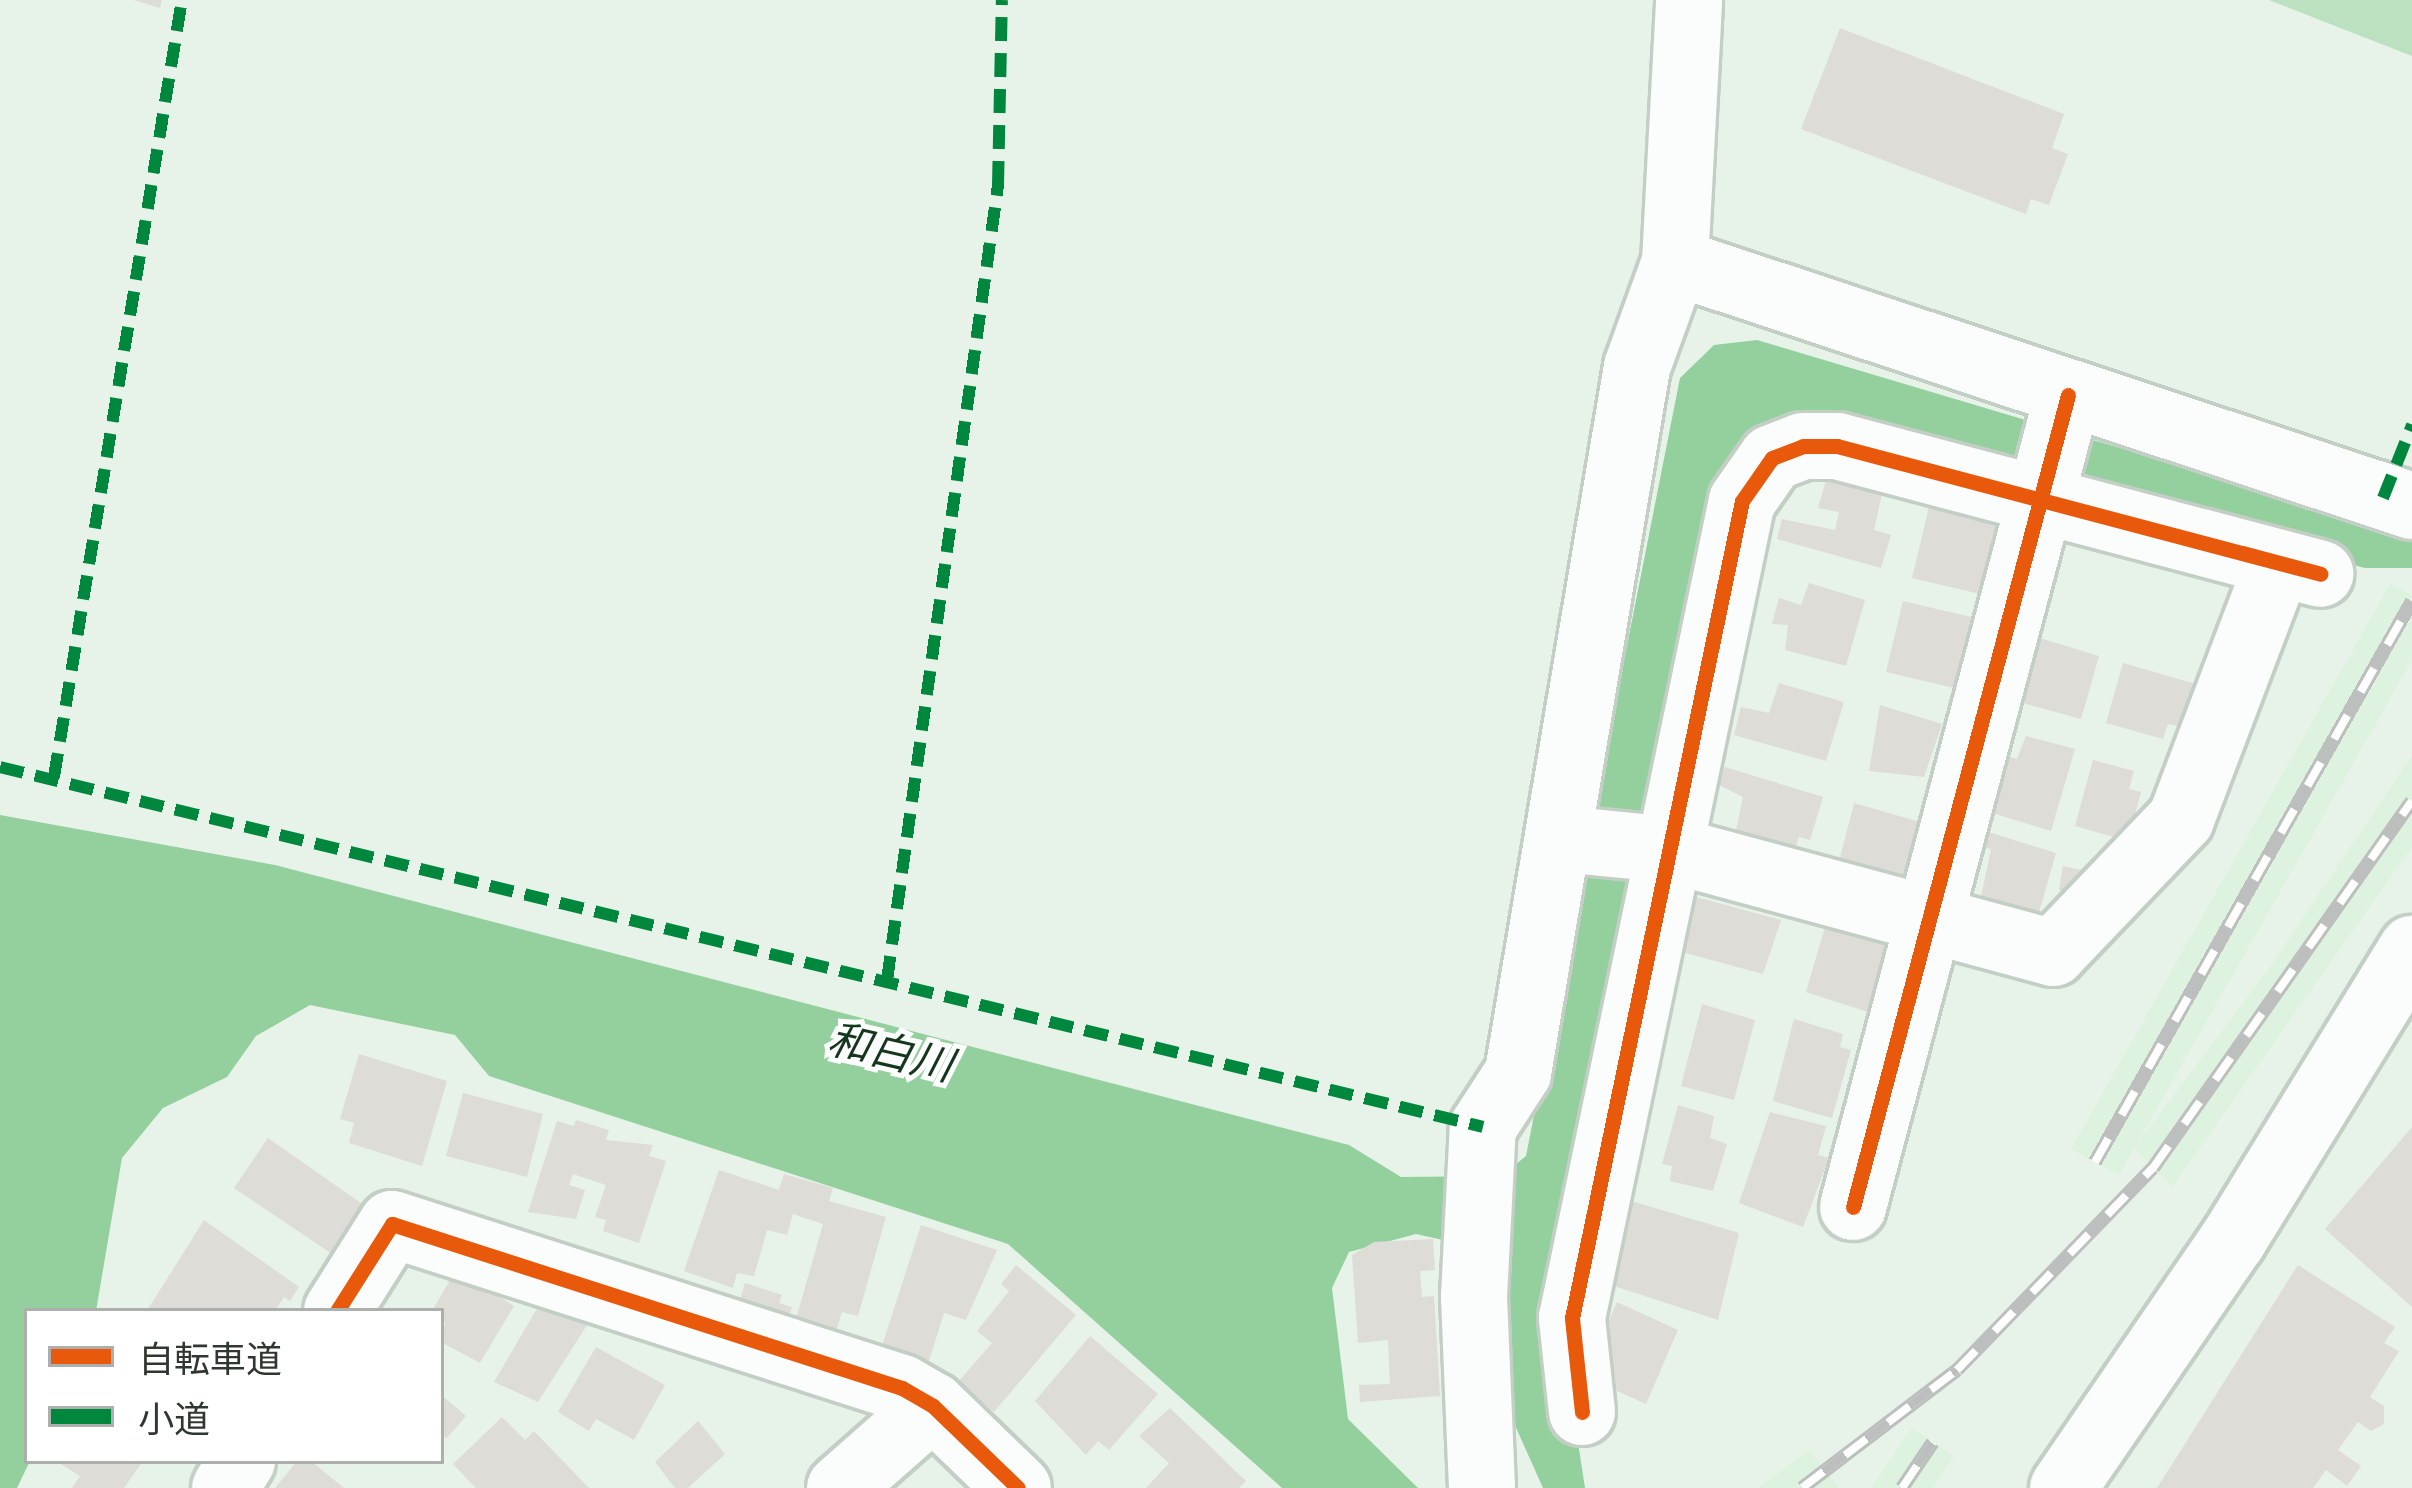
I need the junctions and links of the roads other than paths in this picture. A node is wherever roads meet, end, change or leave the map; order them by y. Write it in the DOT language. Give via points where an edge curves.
graph roads {
  1 [pos="1689,0"];
  2 [pos="1675,262"];
  3 [pos="2068,395"];
  4 [pos="2040,500"];
  5 [pos="2412,506"];
  6 [pos="1562,839"];
  7 [pos="1672,850"];
  8 [pos="1929,919"];
  9 [pos="2412,949"];
  10 [pos="1853,1207"];
  11 [pos="339,1308"];
  12 [pos="933,1406"];
  13 [pos="1582,1412"];
  14 [pos="840,1488"];
  15 [pos="1018,1488"];
  16 [pos="1482,1488"];
  17 [pos="2063,1488"];
  1 -- 2 [label="street"];
  2 -- 3 [label="street"];
  2 -- 6 [label="street" via="1637,368"];
  3 -- 4 [label="street"];
  3 -- 5 [label="street"];
  4 -- 7 [label="street" via="1838,446 1803,446 1772,458 1742,501"];
  4 -- 8 [label="street"];
  4 -- 8 [label="street" via="2299,570 2181,819 2053,953"];
  6 -- 7 [label="street"];
  6 -- 16 [label="street" via="1518,1073 1483,1127 1474,1296"];
  7 -- 8 [label="street"];
  7 -- 13 [label="street" via="1572,1318"];
  8 -- 10 [label="street"];
  9 -- 17 [label="street" via="2233,1240"];
  11 -- 12 [label="street" via="392,1224 902,1388"];
  12 -- 14 [label="street"];
  12 -- 15 [label="street"];
}
